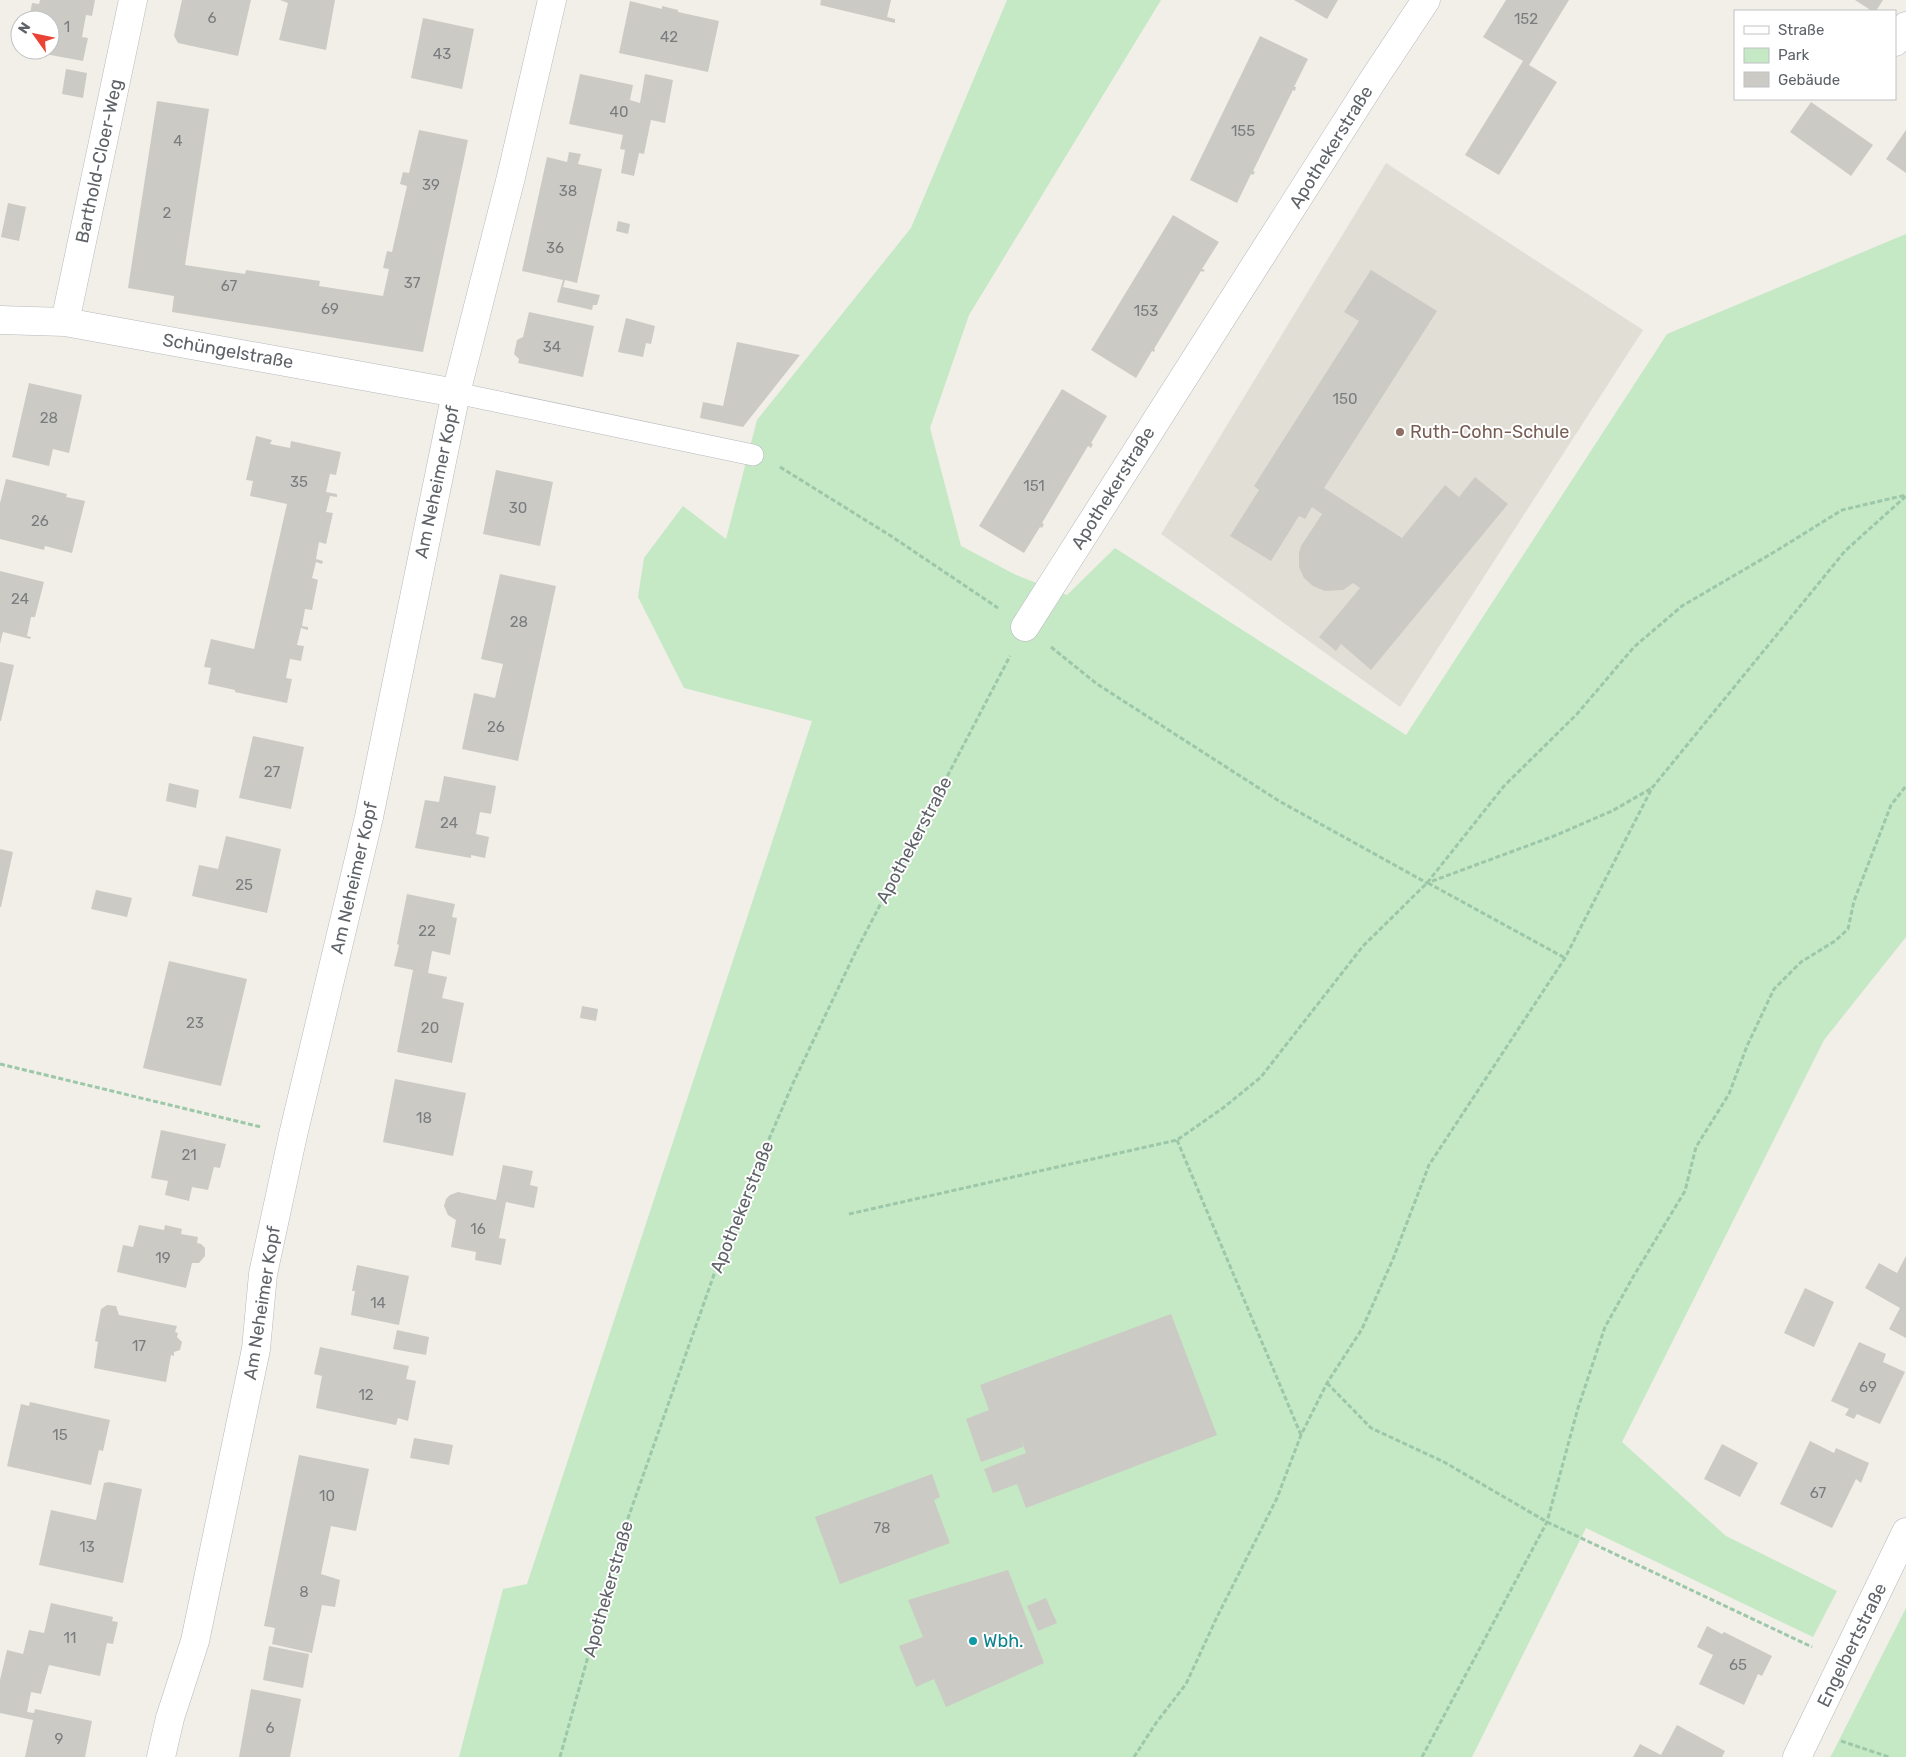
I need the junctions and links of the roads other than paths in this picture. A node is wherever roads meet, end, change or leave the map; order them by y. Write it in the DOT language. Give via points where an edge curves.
graph roads {
  1 [pos="133,0"];
  2 [pos="552,0"];
  3 [pos="1426,0"];
  4 [pos="1906,26"];
  5 [pos="1896,41"];
  6 [pos="0,320"];
  7 [pos="65,322"];
  8 [pos="456,393"];
  9 [pos="753,454"];
  10 [pos="1026,627"];
  11 [pos="1906,1532"];
  12 [pos="161,1757"];
  13 [pos="1797,1757"];
  1 -- 7 [label="street, Barthold-Cloer-Weg"];
  2 -- 8 [label="street, Am Neheimer Kopf"];
  3 -- 10 [label="street, Apothekerstraße"];
  4 -- 5 [label="street"];
  6 -- 7 [label="street, Schüngelstraße"];
  7 -- 8 [label="street, Schüngelstraße"];
  8 -- 9 [label="lane"];
  8 -- 12 [label="street, Am Neheimer Kopf" via="369,817 263,1274 256,1349 195,1641"];
  11 -- 13 [label="street, Engelbertstraße"];
}
